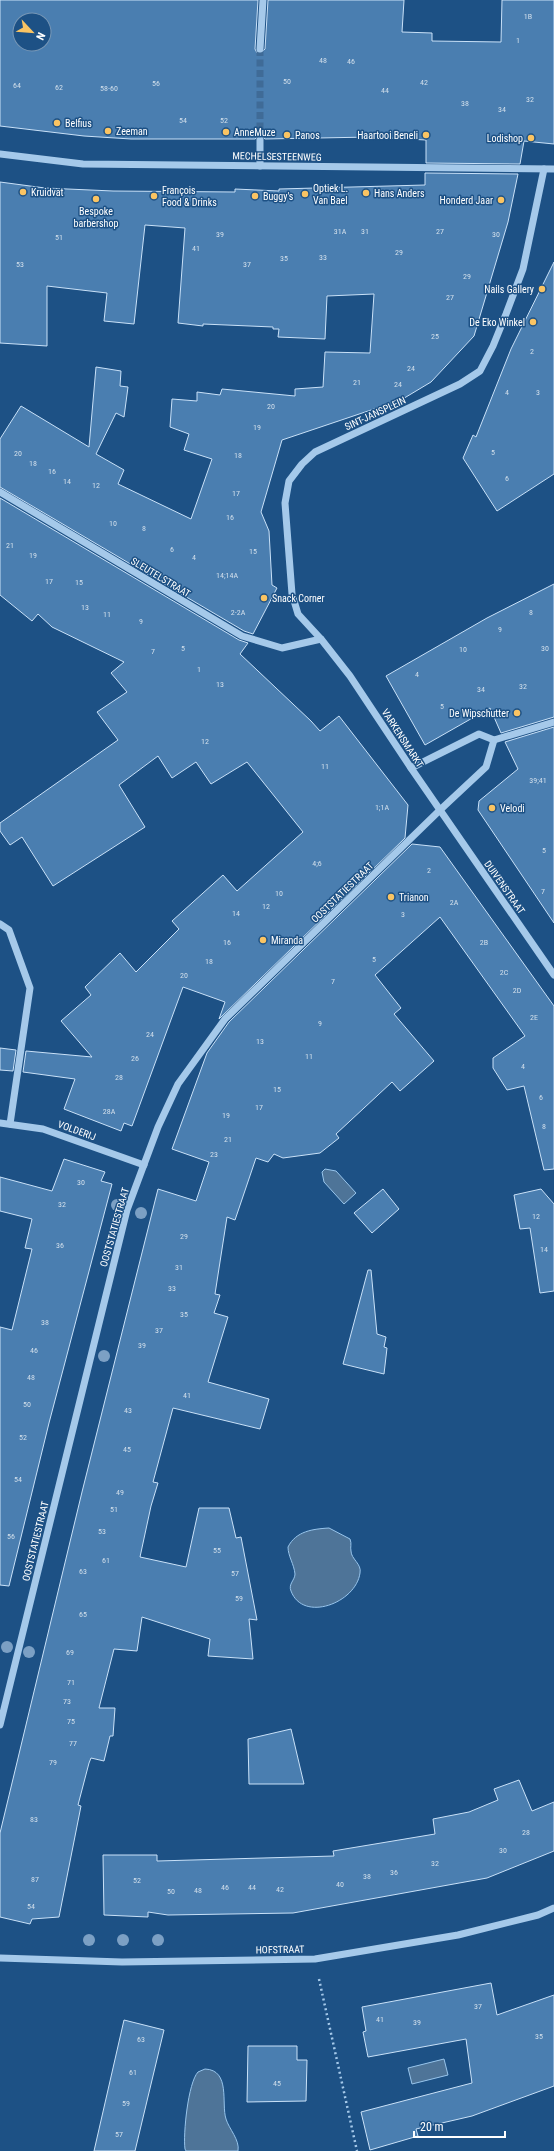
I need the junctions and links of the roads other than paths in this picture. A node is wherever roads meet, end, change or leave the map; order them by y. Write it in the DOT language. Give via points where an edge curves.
graph roads {
  1 [pos="263,0"];
  2 [pos="260,49"];
  3 [pos="260,140"];
  4 [pos="0,154"];
  5 [pos="260,166"];
  6 [pos="544,169"];
  7 [pos="554,169"];
  8 [pos="0,492"];
  9 [pos="321,639"];
  10 [pos="350,676"];
  11 [pos="554,722"];
  12 [pos="494,740"];
  13 [pos="411,768"];
  14 [pos="440,810"];
  15 [pos="0,924"];
  16 [pos="554,975"];
  17 [pos="0,1123"];
  18 [pos="10,1124"];
  19 [pos="144,1165"];
  20 [pos="0,1725"];
  21 [pos="554,1908"];
  22 [pos="0,1958"];
  1 -- 2 [label="street"];
  3 -- 5 [label="street"];
  4 -- 5 [label="street, MECHELSESTEENWEG" via="83,164"];
  5 -- 6 [label="street, MECHELSESTEENWEG"];
  6 -- 7 [label="street, MECHELSESTEENWEG"];
  6 -- 9 [label="street, SINT-JANSPLEIN" via="523,269 493,346 480,370 460,384 315,452 289,481 284,504 292,594 298,614"];
  8 -- 9 [label="street, SLEUTELSTRAAT" via="242,636 282,648"];
  9 -- 10 [label="street, SINT-JANSPLEIN"];
  10 -- 13 [label="street, VARKENSMARKT"];
  11 -- 12 [label="street"];
  12 -- 13 [label="street" via="480,734"];
  12 -- 14 [label="street, OOSTSTATIESTRAAT" via="486,767"];
  13 -- 14 [label="street, VARKENSMARKT"];
  14 -- 16 [label="street, DUIVENSTRAAT"];
  14 -- 19 [label="street, OOSTSTATIESTRAAT" via="225,1019 178,1084"];
  15 -- 18 [label="street" via="9,930 30,988"];
  17 -- 18 [label="street, VOLDERIJ"];
  18 -- 19 [label="street, VOLDERIJ" via="43,1129"];
  19 -- 20 [label="street, OOSTSTATIESTRAAT" via="127,1210"];
  21 -- 22 [label="street, HOFSTRAAT" via="538,1915 458,1935 315,1959 122,1962"];
}
